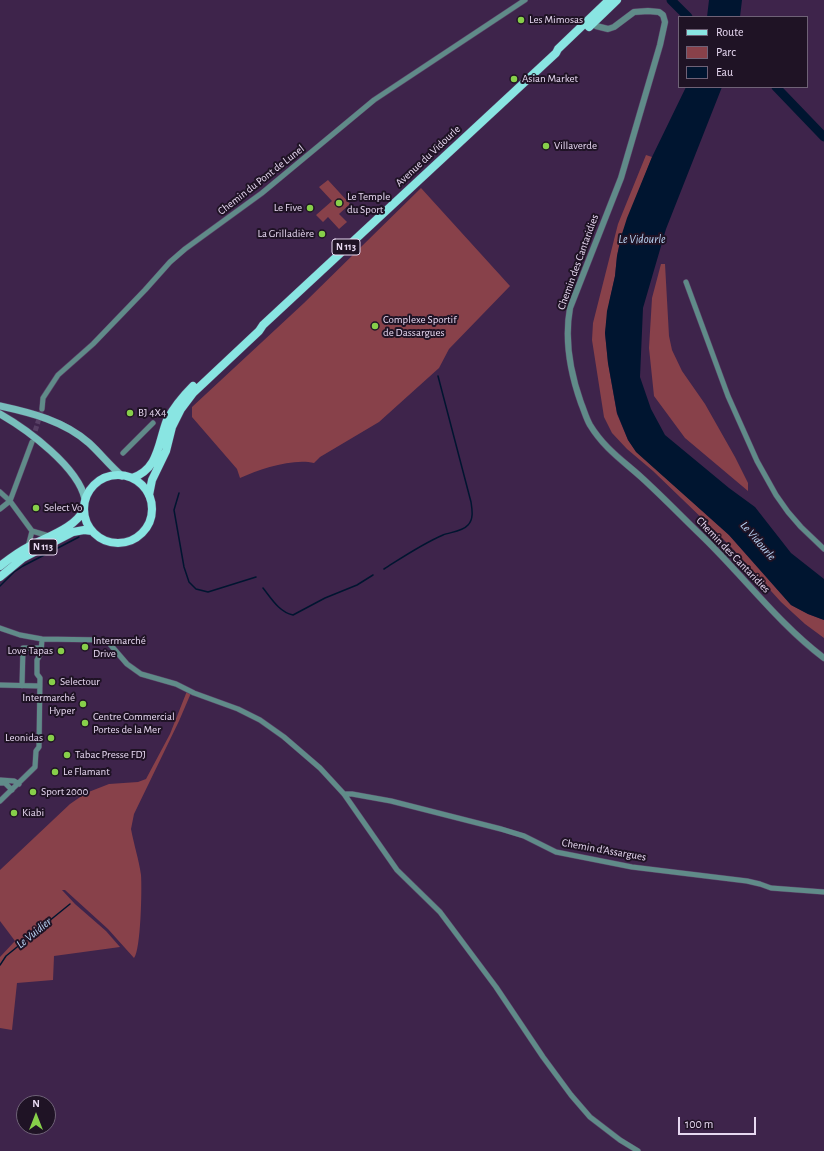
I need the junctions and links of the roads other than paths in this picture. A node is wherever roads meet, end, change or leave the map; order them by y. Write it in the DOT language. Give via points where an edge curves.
graph roads {
  1 [pos="525,0"];
  2 [pos="609,0"];
  3 [pos="617,0"];
  4 [pos="597,22"];
  5 [pos="686,282"];
  6 [pos="262,325"];
  7 [pos="0,406"];
  8 [pos="42,409"];
  9 [pos="0,414"];
  10 [pos="153,423"];
  11 [pos="32,442"];
  12 [pos="123,453"];
  13 [pos="122,476"];
  14 [pos="132,478"];
  15 [pos="0,492"];
  16 [pos="149,495"];
  17 [pos="85,499"];
  18 [pos="10,501"];
  19 [pos="0,509"];
  20 [pos="84,509"];
  21 [pos="32,531"];
  22 [pos="92,531"];
  23 [pos="49,536"];
  24 [pos="28,547"];
  25 [pos="824,548"];
  26 [pos="0,566"];
  27 [pos="0,577"];
  28 [pos="0,628"];
  29 [pos="42,639"];
  30 [pos="41,648"];
  31 [pos="824,658"];
  32 [pos="0,685"];
  33 [pos="22,686"];
  34 [pos="40,686"];
  35 [pos="0,781"];
  36 [pos="19,784"];
  37 [pos="12,790"];
  38 [pos="344,794"];
  39 [pos="0,801"];
  40 [pos="824,892"];
  41 [pos="638,1151"];
  1 -- 8 [label="street, Chemin du Pont de Lunel" via="374,100 262,193 185,249 93,344 58,374 43,398"];
  2 -- 4 [label="main road, Avenue du Vidourle / N 113"];
  3 -- 4 [label="main road, Avenue du Vidourle / N 113"];
  4 -- 6 [label="main road, Avenue du Vidourle / N 113" via="558,49"];
  4 -- 31 [label="street, Chemin des Cantaridies" via="608,29 639,11 660,12 665,22 623,171 570,308 567,324 570,369 583,409 602,443 728,562 788,628"];
  5 -- 25 [label="street" via="728,396 757,461 788,512"];
  6 -- 14 [label="main road, Avenue du Vidourle / N 113" via="182,396 167,421 158,452 150,466 145,472"];
  6 -- 16 [label="main road, Avenue du Vidourle / N 113" via="259,331 193,394 181,409 152,480"];
  7 -- 13 [label="main road" via="35,414 66,427 89,443"];
  9 -- 17 [label="main road" via="53,453 77,481"];
  10 -- 12 [label="street"];
  11 -- 18 [label="street"];
  13 -- 14 [label="main road"];
  13 -- 17 [label="main road" via="110,476 99,481"];
  14 -- 16 [label="main road" via="144,487"];
  15 -- 18 [label="street"];
  16 -- 22 [label="main road" via="152,509 149,524 133,540 111,542"];
  17 -- 20 [label="main road"];
  18 -- 19 [label="street"];
  18 -- 21 [label="street"];
  20 -- 22 [label="main road" via="85,519"];
  20 -- 23 [label="main road, N 113" via="76,521"];
  21 -- 23 [label="street"];
  21 -- 24 [label="street"];
  22 -- 27 [label="main road, N 113" via="73,532 23,558"];
  23 -- 24 [label="main road, N 113"];
  24 -- 26 [label="main road, N 113"];
  28 -- 29 [label="street"];
  29 -- 30 [label="street"];
  29 -- 38 [label="street" via="104,640 127,664 141,674 169,681 194,693 238,708 284,737 320,768"];
  30 -- 33 [label="street" via="23,648"];
  30 -- 34 [label="street" via="37,660"];
  32 -- 33 [label="street"];
  33 -- 34 [label="street"];
  34 -- 36 [label="street" via="39,747 36,751 35,767"];
  35 -- 36 [label="street" via="14,781"];
  35 -- 37 [label="street"];
  36 -- 37 [label="street"];
  37 -- 39 [label="street"];
  38 -- 40 [label="street, Chemin d'Assargues" via="418,807 501,829 524,836 556,852 632,867 747,881 771,888"];
  38 -- 41 [label="street" via="397,870 440,912 466,946 571,1095 590,1117"];
}
